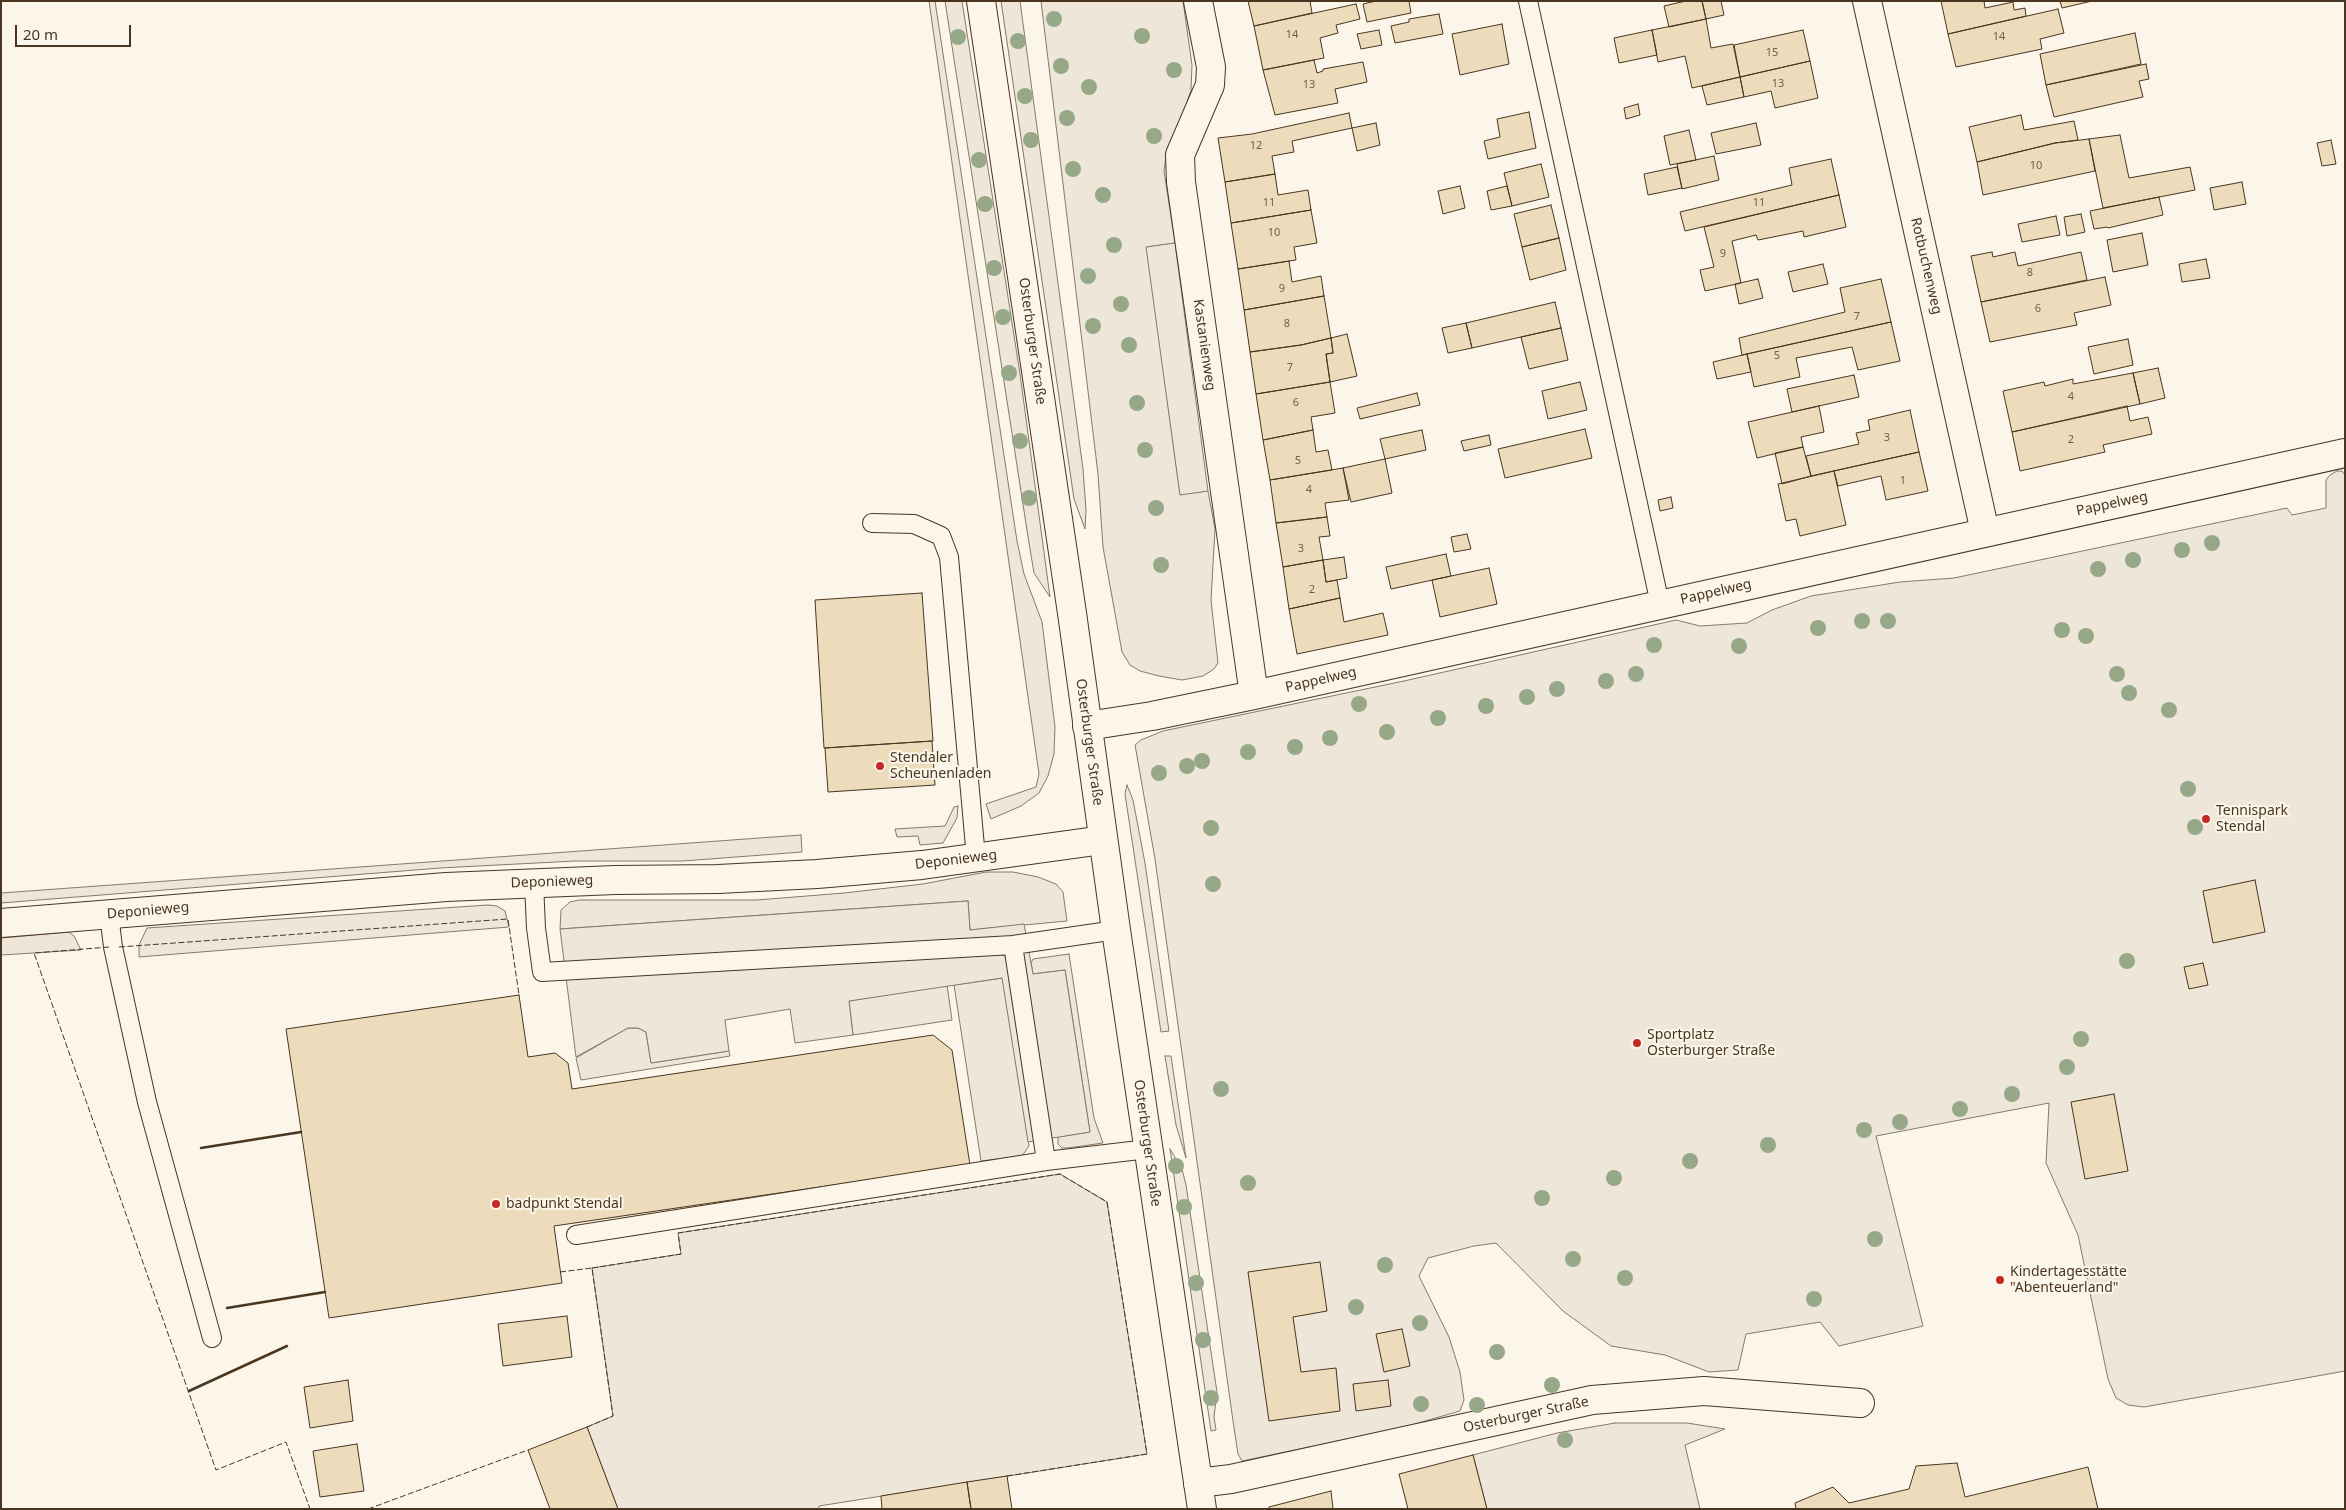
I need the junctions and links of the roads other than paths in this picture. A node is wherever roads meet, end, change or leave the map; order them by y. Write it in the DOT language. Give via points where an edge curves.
graph roads {
  1 [pos="981,1"];
  2 [pos="1198,1"];
  3 [pos="1528,1"];
  4 [pos="1867,1"];
  5 [pos="2345,453"];
  6 [pos="872,523"];
  7 [pos="1985,532"];
  8 [pos="1660,604"];
  9 [pos="1254,695"];
  10 [pos="1087,726"];
  11 [pos="1103,840"];
  12 [pos="976,858"];
  13 [pos="534,883"];
  14 [pos="109,914"];
  15 [pos="1,923"];
  16 [pos="1116,930"];
  17 [pos="1013,944"];
  18 [pos="1148,1149"];
  19 [pos="1046,1161"];
  20 [pos="576,1235"];
  21 [pos="212,1338"];
  22 [pos="1860,1403"];
  23 [pos="1200,1496"];
  1 -- 10 [label="street, Osterburger Straße"];
  2 -- 9 [label="street, Kastanienweg" via="1211,67 1210,85 1180,155 1181,182"];
  3 -- 8 [label="lane"];
  4 -- 7 [label="street, Rotbuchenweg"];
  5 -- 7 [label="street, Pappelweg"];
  6 -- 12 [label="lane" via="914,524 941,536 949,557"];
  7 -- 8 [label="street, Pappelweg"];
  8 -- 9 [label="street, Pappelweg"];
  9 -- 10 [label="street, Pappelweg"];
  10 -- 11 [label="street, Osterburger Straße"];
  11 -- 12 [label="street, Deponieweg"];
  11 -- 16 [label="street, Osterburger Straße"];
  12 -- 13 [label="street, Deponieweg" via="817,874"];
  13 -- 14 [label="street, Deponieweg"];
  13 -- 17 [label="lane" via="542,972"];
  14 -- 15 [label="street, Deponieweg"];
  14 -- 21 [label="lane" via="113,947 147,1102"];
  16 -- 17 [label="lane"];
  16 -- 18 [label="street, Osterburger Straße"];
  17 -- 19 [label="lane"];
  18 -- 19 [label="lane"];
  18 -- 23 [label="street, Osterburger Straße"];
  19 -- 20 [label="lane"];
  22 -- 23 [label="street, Osterburger Straße" via="1704,1391 1592,1400 1231,1479"];
}
